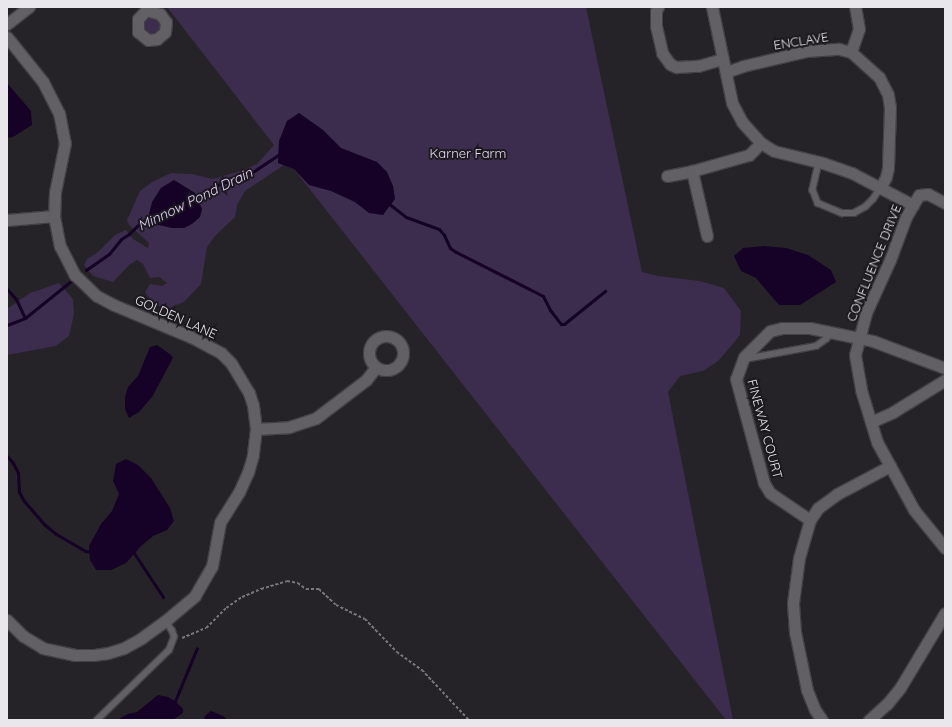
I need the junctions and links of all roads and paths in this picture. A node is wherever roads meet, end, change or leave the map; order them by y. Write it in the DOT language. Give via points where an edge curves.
graph roads {
  1 [pos="29,7"];
  2 [pos="658,7"];
  3 [pos="712,7"];
  4 [pos="855,7"];
  5 [pos="7,24"];
  6 [pos="7,38"];
  7 [pos="851,52"];
  8 [pos="723,59"];
  9 [pos="726,72"];
  10 [pos="761,143"];
  11 [pos="819,163"];
  12 [pos="692,171"];
  13 [pos="667,176"];
  14 [pos="881,187"];
  15 [pos="945,203"];
  16 [pos="913,205"];
  17 [pos="54,216"];
  18 [pos="7,220"];
  19 [pos="706,236"];
  20 [pos="832,332"];
  21 [pos="859,338"];
  22 [pos="743,359"];
  23 [pos="376,367"];
  24 [pos="945,368"];
  25 [pos="945,380"];
  26 [pos="871,422"];
  27 [pos="256,429"];
  28 [pos="890,466"];
  29 [pos="810,520"];
  30 [pos="945,548"];
  31 [pos="945,613"];
  32 [pos="7,620"];
  33 [pos="166,621"];
  34 [pos="174,638"];
  35 [pos="97,720"];
  36 [pos="469,720"];
  37 [pos="822,720"];
  38 [pos="869,720"];
  1 -- 5 [label="street"];
  2 -- 8 [label="street" via="656,26 662,53 670,64 676,67 698,66"];
  3 -- 8 [label="street, CONFLUENCE DRIVE"];
  4 -- 7 [label="street" via="859,29"];
  6 -- 17 [label="street, GOLDEN LANE" via="51,95 63,130 64,153 55,192"];
  7 -- 9 [label="street, ENCLAVE" via="807,51"];
  7 -- 14 [label="street" via="879,77 888,95 888,168"];
  8 -- 9 [label="street, CONFLUENCE DRIVE"];
  9 -- 10 [label="street, CONFLUENCE DRIVE" via="732,103 742,122"];
  10 -- 11 [label="street, CONFLUENCE DRIVE" via="774,151"];
  10 -- 12 [label="street" via="749,154"];
  11 -- 14 [label="street, CONFLUENCE DRIVE" via="852,173"];
  11 -- 14 [label="lane" via="813,190 818,203 842,213 854,213 865,208"];
  12 -- 13 [label="street"];
  12 -- 19 [label="street"];
  14 -- 16 [label="street, CONFLUENCE DRIVE"];
  15 -- 16 [label="street" via="928,194 919,195"];
  16 -- 21 [label="street, CONFLUENCE DRIVE" via="866,313"];
  17 -- 18 [label="street"];
  17 -- 27 [label="street, GOLDEN LANE" via="62,251 75,275 85,286 114,305 212,347 231,363 249,393"];
  20 -- 21 [label="street, FINEWAY COURT"];
  20 -- 22 [label="lane" via="816,346"];
  20 -- 22 [label="street, FINEWAY COURT" via="810,328 782,328 770,331"];
  21 -- 24 [label="street, FINEWAY COURT" via="894,348"];
  21 -- 26 [label="street, CONFLUENCE DRIVE" via="855,355 856,368"];
  22 -- 29 [label="street, FINEWAY COURT" via="736,379 764,483 770,493"];
  23 -- 27 [label="street" via="366,380 316,418 289,427"];
  25 -- 26 [label="street" via="893,412"];
  26 -- 28 [label="street, CONFLUENCE DRIVE" via="877,442"];
  27 -- 33 [label="street, GOLDEN LANE" via="248,472 220,523 212,566 195,596"];
  28 -- 29 [label="street" via="837,494 818,508"];
  28 -- 30 [label="street, CONFLUENCE DRIVE" via="914,510"];
  29 -- 37 [label="street" via="799,558 793,603 795,632 804,675 815,710"];
  31 -- 38 [label="street" via="900,688"];
  32 -- 33 [label="street, GOLDEN LANE" via="23,636 43,648 93,655 108,654 124,648"];
  33 -- 34 [label="lane"];
  34 -- 35 [label="lane" via="172,646 164,656"];
  34 -- 36 [label="path" via="181,638 206,628 226,608 242,597 287,581 298,583 306,588 319,589 336,606 365,619 397,652 422,670"];
}
